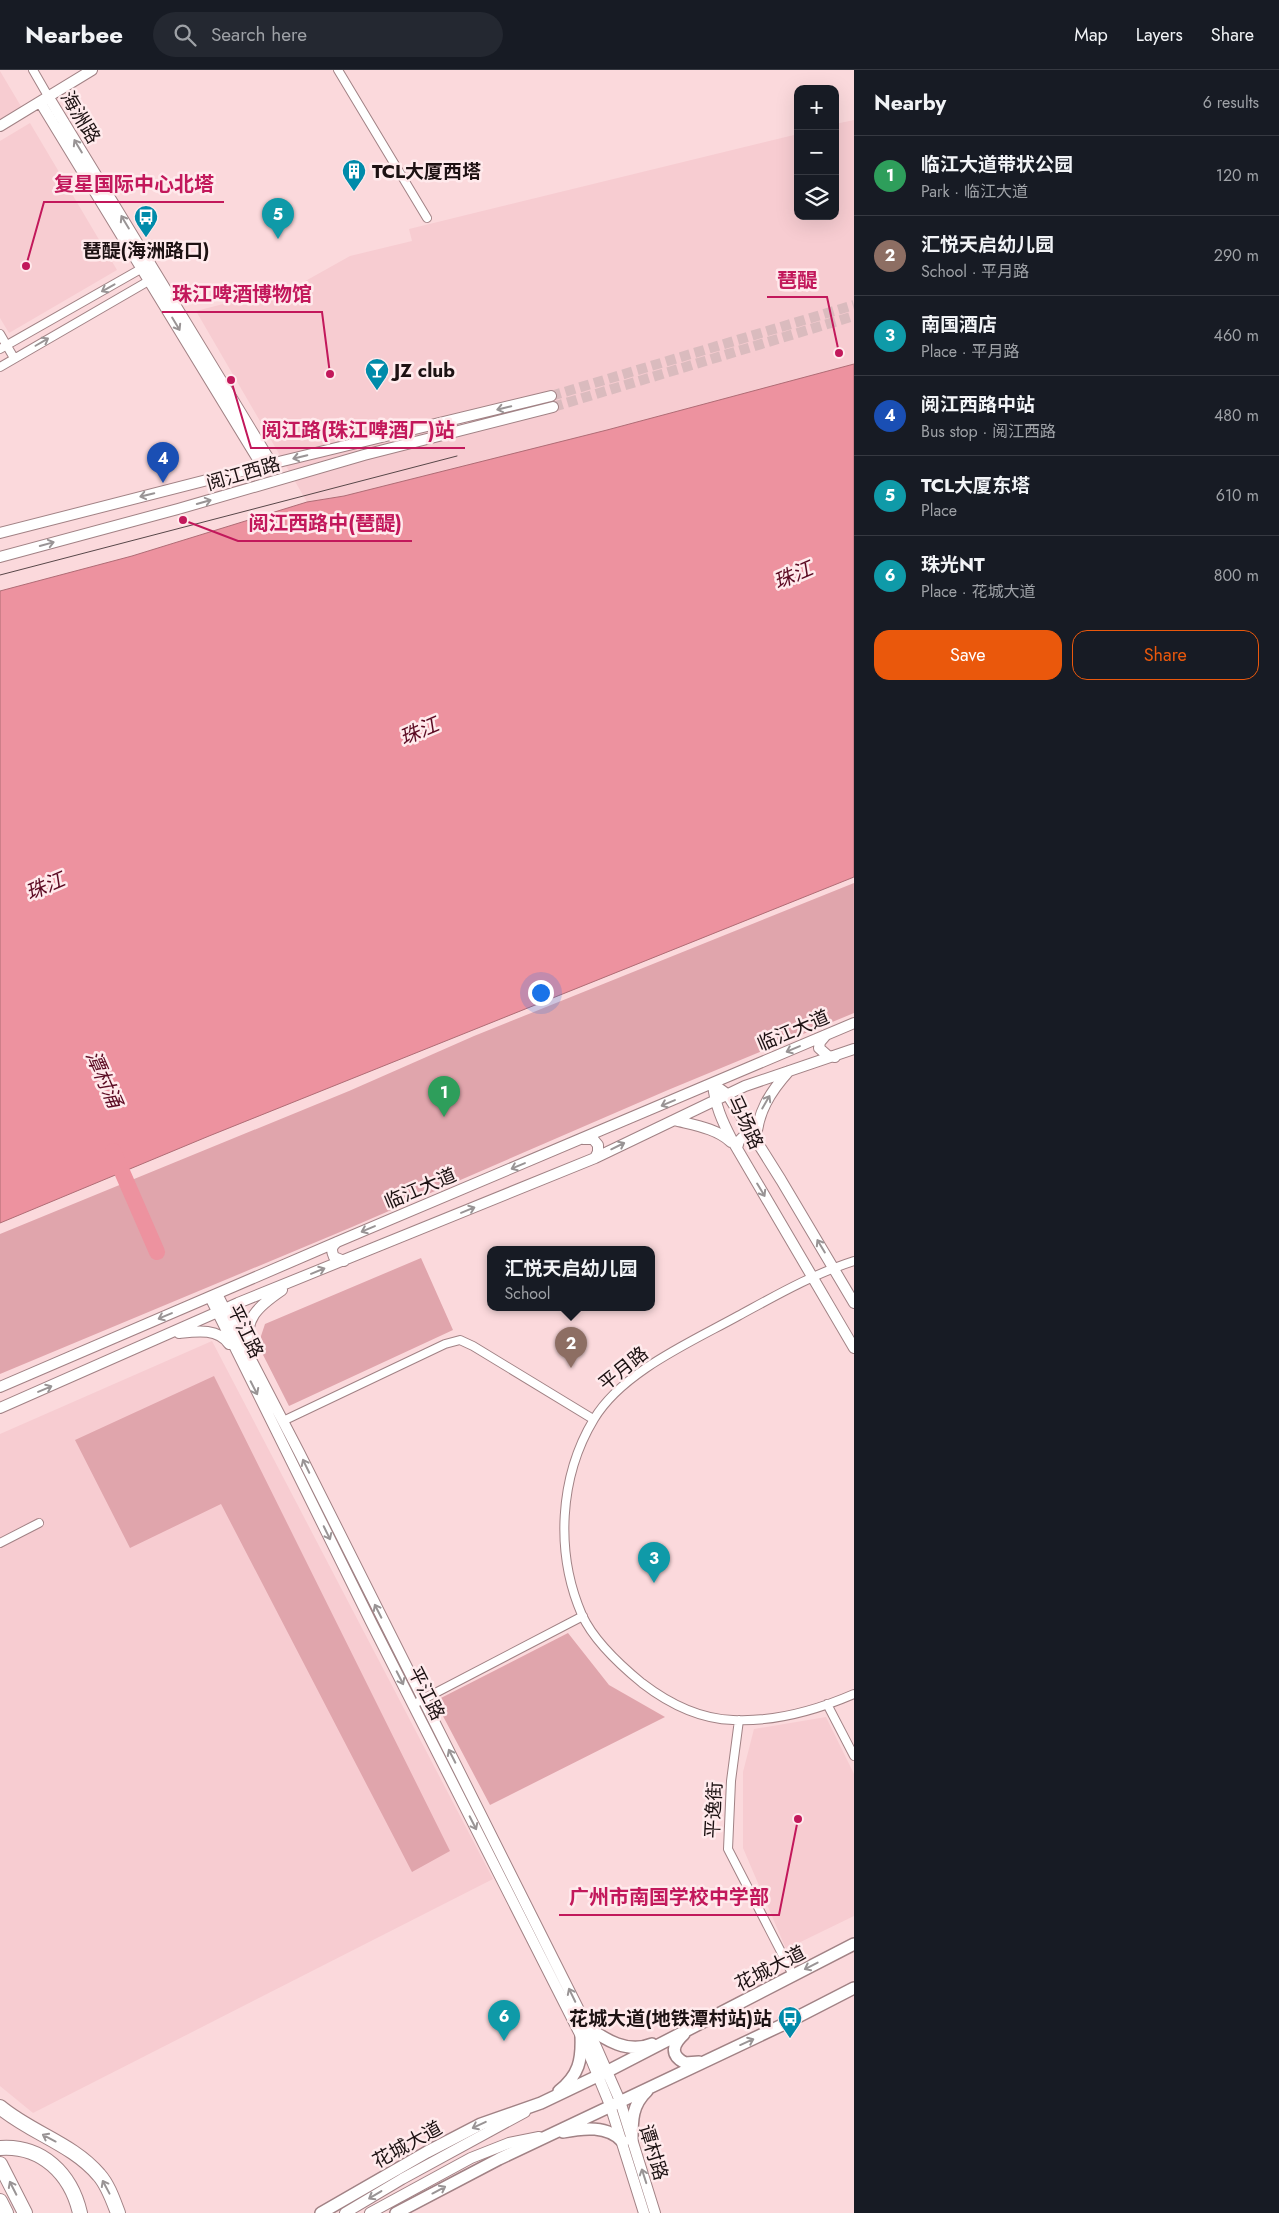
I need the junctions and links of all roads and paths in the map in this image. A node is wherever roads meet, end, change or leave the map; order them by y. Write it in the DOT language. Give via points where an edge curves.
graph roads {
  1 [pos="33,70"];
  2 [pos="92,70"];
  3 [pos="338,70"];
  4 [pos="44,99"];
  5 [pos="0,126"];
  6 [pos="427,218"];
  7 [pos="146,266"];
  8 [pos="153,278"];
  9 [pos="0,334"];
  10 [pos="3,347"];
  11 [pos="14,358"];
  12 [pos="0,366"];
  13 [pos="551,396"];
  14 [pos="553,407"];
  15 [pos="267,465"];
  16 [pos="0,532"];
  17 [pos="0,557"];
  18 [pos="854,1023"];
  19 [pos="827,1034"];
  20 [pos="854,1049"];
  21 [pos="836,1057"];
  22 [pos="790,1070"];
  23 [pos="713,1084"];
  24 [pos="728,1094"];
  25 [pos="714,1102"];
  26 [pos="674,1120"];
  27 [pos="583,1139"];
  28 [pos="756,1141"];
  29 [pos="737,1148"];
  30 [pos="595,1158"];
  31 [pos="336,1242"];
  32 [pos="344,1260"];
  33 [pos="854,1261"];
  34 [pos="833,1268"];
  35 [pos="302,1278"];
  36 [pos="814,1278"];
  37 [pos="213,1296"];
  38 [pos="854,1303"];
  39 [pos="221,1311"];
  40 [pos="170,1334"];
  41 [pos="854,1348"];
  42 [pos="245,1359"];
  43 [pos="0,1388"];
  44 [pos="0,1408"];
  45 [pos="593,1419"];
  46 [pos="283,1421"];
  47 [pos="38,1523"];
  48 [pos="0,1543"];
  49 [pos="583,1616"];
  50 [pos="854,1694"];
  51 [pos="418,1702"];
  52 [pos="828,1704"];
  53 [pos="739,1720"];
  54 [pos="854,1756"];
  55 [pos="854,1944"];
  56 [pos="793,1975"];
  57 [pos="854,1988"];
  58 [pos="689,2030"];
  59 [pos="584,2031"];
  60 [pos="702,2062"];
  61 [pos="603,2073"];
  62 [pos="653,2085"];
  63 [pos="541,2103"];
  64 [pos="615,2103"];
  65 [pos="0,2107"];
  66 [pos="547,2136"];
  67 [pos="628,2141"];
  68 [pos="0,2148"];
  69 [pos="0,2164"];
  70 [pos="0,2201"];
  71 [pos="6,2213"];
  72 [pos="26,2213"];
  73 [pos="80,2213"];
  74 [pos="118,2213"];
  75 [pos="321,2213"];
  76 [pos="345,2213"];
  77 [pos="370,2213"];
  78 [pos="396,2213"];
  79 [pos="644,2213"];
  80 [pos="655,2213"];
  1 -- 4 [label="street, 海洲路"];
  2 -- 4 [label="main road"];
  3 -- 6 [label="street"];
  4 -- 5 [label="main road"];
  4 -- 7 [label="main road, 海洲路"];
  7 -- 8 [label="main road, 海洲路"];
  7 -- 10 [label="street, one-way"];
  11 -- 8 [label="street, one-way"];
  8 -- 15 [label="main road, 海洲路"];
  9 -- 10 [label="street"];
  10 -- 11 [label="street"];
  11 -- 12 [label="street"];
  13 -- 15 [label="main road, 阅江西路, one-way"];
  17 -- 14 [label="main road, 阅江西路, one-way" via="178,510 364,455"];
  15 -- 16 [label="main road, 阅江西路, one-way"];
  18 -- 19 [label="main road, 临江大道"];
  19 -- 21 [label="main road" via="819,1048 828,1056"];
  19 -- 23 [label="main road, 临江大道, one-way"];
  20 -- 21 [label="main road, 临江大道"];
  21 -- 22 [label="main road, 临江大道"];
  22 -- 24 [label="main road, 临江大道"];
  28 -- 22 [label="main road, one-way" via="760,1113"];
  23 -- 24 [label="main road, 马场路"];
  23 -- 25 [label="main road, 马场路"];
  23 -- 27 [label="main road, 临江大道, one-way"];
  24 -- 25 [label="main road, 临江大道"];
  24 -- 28 [label="main road, 马场路"];
  25 -- 26 [label="main road, 临江大道"];
  25 -- 29 [label="main road, 马场路"];
  26 -- 29 [label="main road" via="720,1134"];
  30 -- 26 [label="main road, 临江大道, one-way"];
  27 -- 30 [label="main road" via="593,1139 598,1145"];
  27 -- 31 [label="main road, 临江大道, one-way"];
  28 -- 29 [label="main road" via="743,1137"];
  34 -- 28 [label="main road, 马场路, one-way"];
  29 -- 36 [label="main road, 马场路, one-way"];
  32 -- 30 [label="main road, 临江大道, one-way"];
  31 -- 32 [label="main road" via="331,1251 334,1257"];
  31 -- 37 [label="main road, 临江大道"];
  35 -- 32 [label="main road, 临江大道, one-way"];
  33 -- 34 [label="street, 平月路"];
  34 -- 36 [label="street, 平月路"];
  34 -- 38 [label="main road, 马场路"];
  35 -- 39 [label="main road, 临江大道"];
  35 -- 42 [label="main road" via="258,1308 250,1319"];
  36 -- 41 [label="main road, 马场路"];
  36 -- 45 [label="street, 平月路" via="657,1360 610,1397"];
  37 -- 39 [label="main road, 平江路"];
  37 -- 43 [label="main road, 临江大道, one-way"];
  39 -- 40 [label="main road, 临江大道"];
  39 -- 42 [label="main road, 平江路"];
  40 -- 42 [label="main road" via="216,1333"];
  44 -- 40 [label="main road, 临江大道, one-way"];
  42 -- 46 [label="main road, 平江路"];
  42 -- 51 [label="main road, 平江路, one-way"];
  45 -- 46 [label="street" via="460,1340 445,1344"];
  45 -- 49 [label="street, 平月路" via="572,1468 563,1525 568,1571"];
  51 -- 46 [label="main road, 平江路, one-way"];
  47 -- 48 [label="street"];
  49 -- 51 [label="street"];
  49 -- 53 [label="street, 平月路" via="606,1648 657,1695 688,1711"];
  50 -- 52 [label="street, 平月路"];
  51 -- 59 [label="main road, 平江路"];
  52 -- 53 [label="street, 平月路" via="800,1712"];
  52 -- 54 [label="street"];
  53 -- 56 [label="street, 平逸街" via="731,1781 728,1849"];
  55 -- 56 [label="main road, 花城大道, one-way"];
  56 -- 58 [label="main road, 花城大道"];
  60 -- 57 [label="main road, one-way"];
  58 -- 59 [label="main road" via="646,2047 611,2042"];
  58 -- 60 [label="main road" via="673,2049 679,2060 685,2063"];
  58 -- 61 [label="main road, 花城大道"];
  59 -- 61 [label="main road, 平江路"];
  59 -- 63 [label="main road" via="578,2070 569,2082"];
  60 -- 62 [label="main road"];
  61 -- 63 [label="main road, 花城大道"];
  61 -- 64 [label="main road, 平江路"];
  62 -- 64 [label="main road"];
  62 -- 67 [label="main road" via="636,2104"];
  63 -- 75 [label="main road, 花城大道, one-way" via="482,2124"];
  63 -- 76 [label="main road, 花城大道, one-way"];
  64 -- 66 [label="main road"];
  64 -- 67 [label="main road, 谭村路"];
  74 -- 65 [label="highway, one-way" via="101,2177 90,2164"];
  66 -- 67 [label="main road" via="596,2129"];
  66 -- 77 [label="main road" via="509,2143 471,2158"];
  78 -- 66 [label="main road, one-way"];
  67 -- 79 [label="main road, 谭村路"];
  80 -- 67 [label="main road, 谭村路, one-way"];
  68 -- 73 [label="highway" via="26,2150 53,2164 71,2187"];
  72 -- 69 [label="highway, one-way"];
  70 -- 71 [label="highway"];
}
